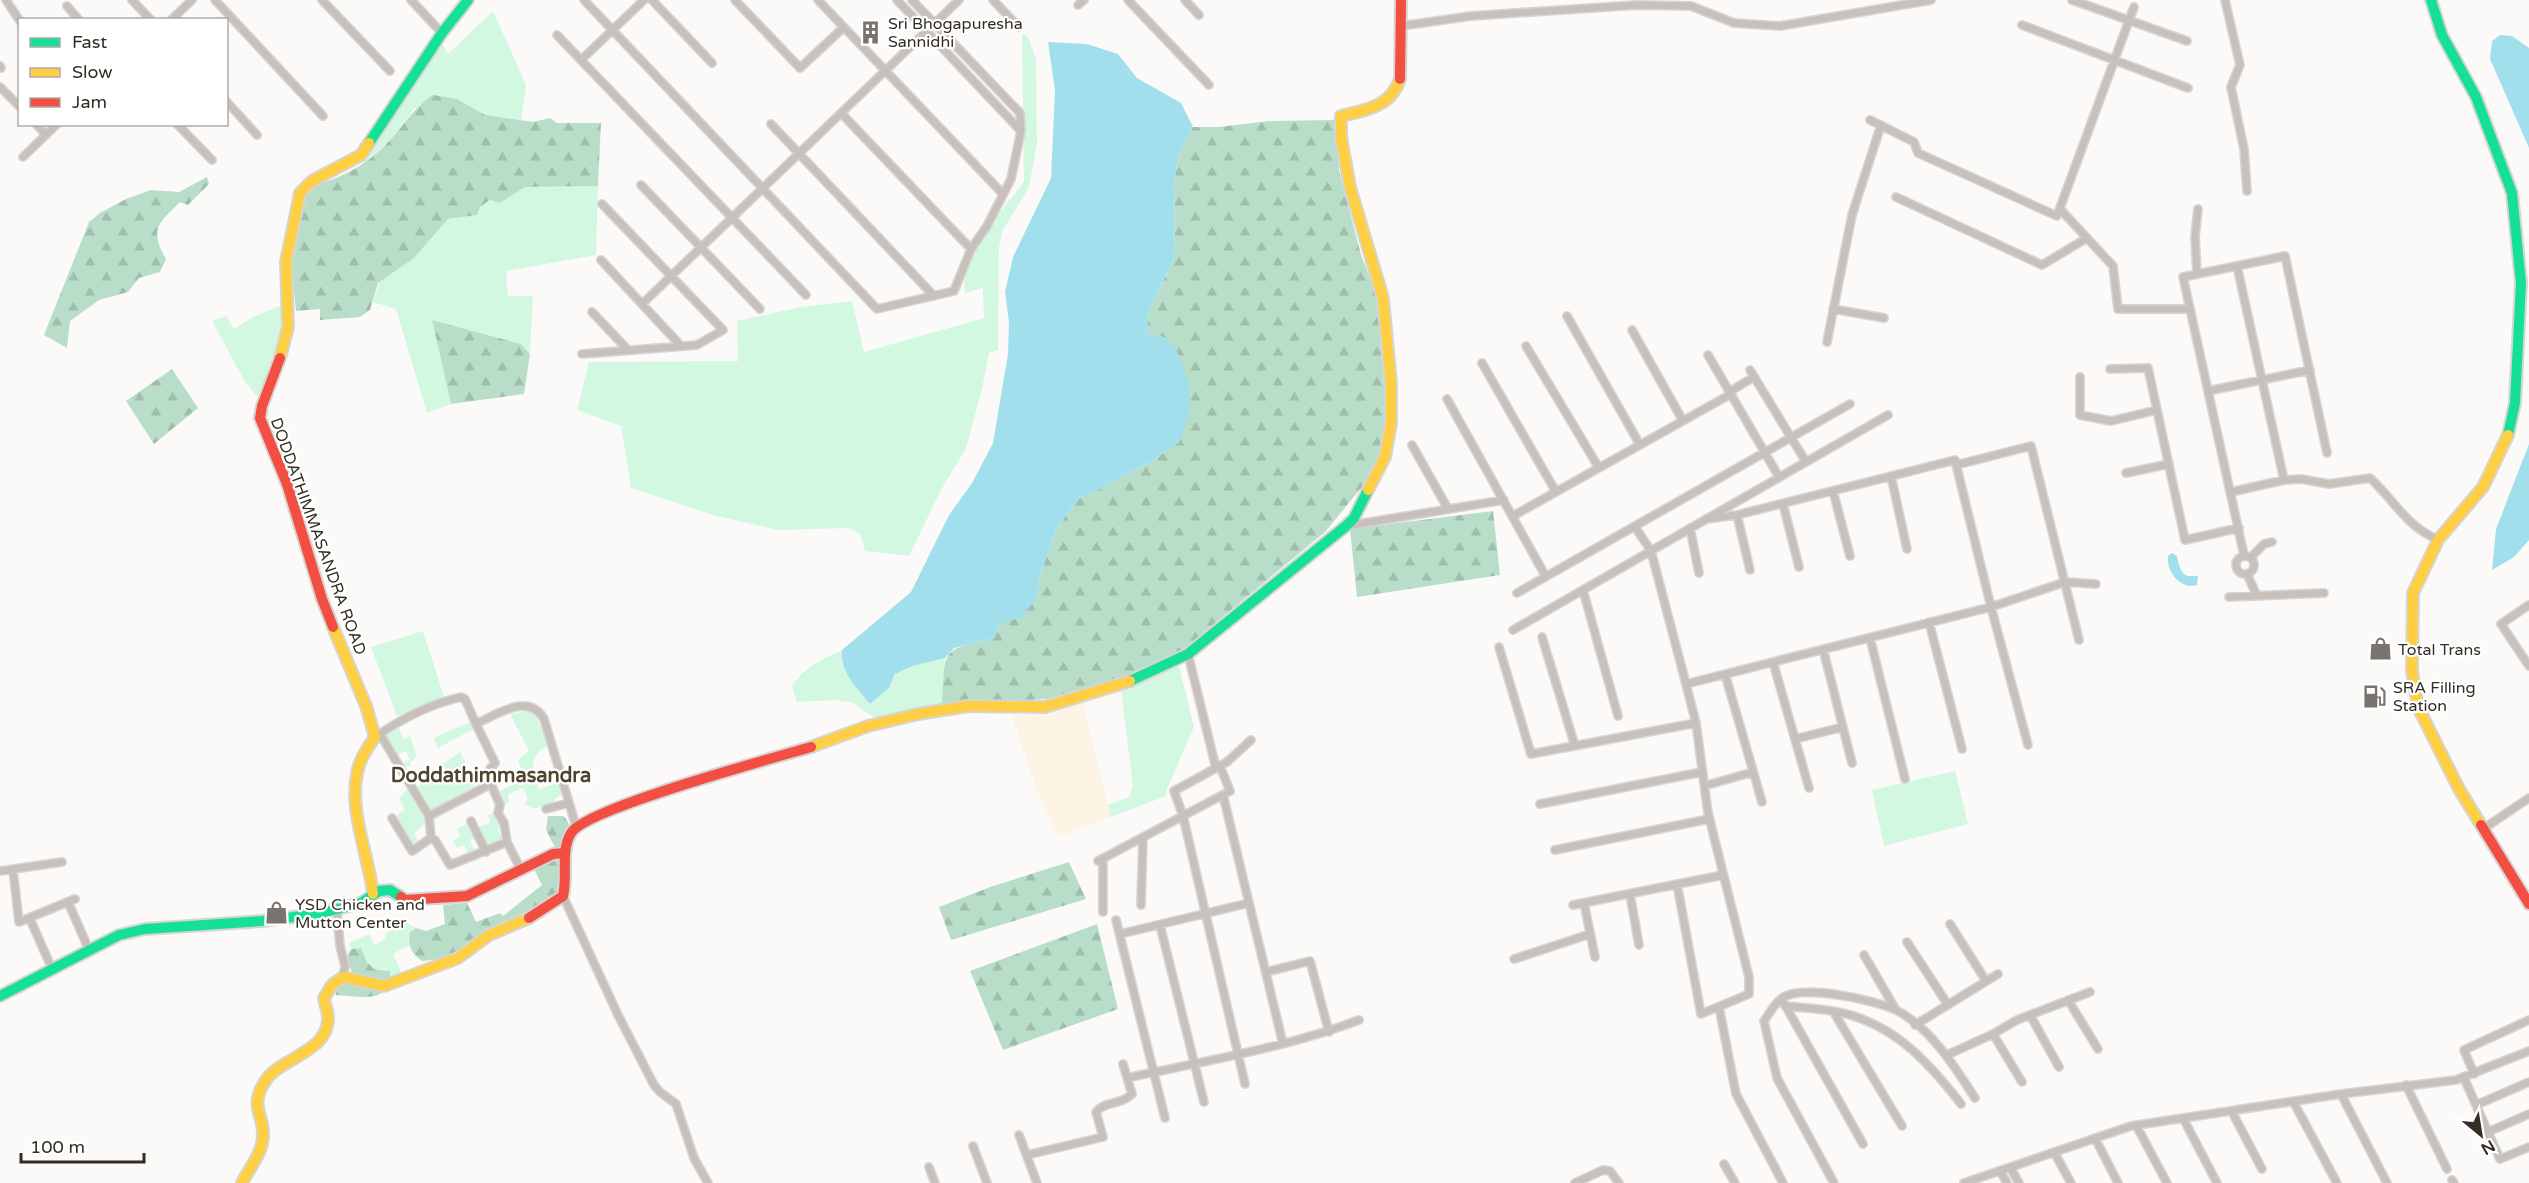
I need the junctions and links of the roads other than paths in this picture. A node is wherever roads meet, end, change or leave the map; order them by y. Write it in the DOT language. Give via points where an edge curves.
graph roads {
  1 [pos="6,0"];
  2 [pos="132,0"];
  3 [pos="192,0"];
  4 [pos="215,0"];
  5 [pos="322,0"];
  6 [pos="335,0"];
  7 [pos="411,0"];
  8 [pos="468,0"];
  9 [pos="584,0"];
  10 [pos="644,0"];
  11 [pos="652,0"];
  12 [pos="735,0"];
  13 [pos="818,0"];
  14 [pos="897,0"];
  15 [pos="912,0"];
  16 [pos="959,0"];
  17 [pos="993,0"];
  18 [pos="1128,0"];
  19 [pos="1185,0"];
  20 [pos="1401,0"];
  21 [pos="1931,0"];
  22 [pos="2072,0"];
  23 [pos="2225,0"];
  24 [pos="2431,0"];
  25 [pos="67,6"];
  26 [pos="2134,6"];
  27 [pos="328,7"];
  28 [pos="1199,15"];
  29 [pos="18,18"];
  30 [pos="77,18"];
  31 [pos="149,18"];
  32 [pos="173,18"];
  33 [pos="2129,20"];
  34 [pos="935,23"];
  35 [pos="2022,25"];
  36 [pos="1401,26"];
  37 [pos="844,27"];
  38 [pos="1019,27"];
  39 [pos="612,30"];
  40 [pos="927,31"];
  41 [pos="442,33"];
  42 [pos="557,35"];
  43 [pos="2187,41"];
  44 [pos="581,60"];
  45 [pos="2115,60"];
  46 [pos="712,63"];
  47 [pos="885,70"];
  48 [pos="390,71"];
  49 [pos="1209,85"];
  50 [pos="0,87"];
  51 [pos="2188,88"];
  52 [pos="228,103"];
  53 [pos="18,105"];
  54 [pos="841,113"];
  55 [pos="323,116"];
  56 [pos="1870,120"];
  57 [pos="771,123"];
  58 [pos="1881,125"];
  59 [pos="38,126"];
  60 [pos="55,126"];
  61 [pos="179,126"];
  62 [pos="1021,131"];
  63 [pos="46,135"];
  64 [pos="257,135"];
  65 [pos="799,153"];
  66 [pos="23,156"];
  67 [pos="212,160"];
  68 [pos="641,185"];
  69 [pos="762,188"];
  70 [pos="2247,191"];
  71 [pos="1003,194"];
  72 [pos="1896,197"];
  73 [pos="602,204"];
  74 [pos="2060,209"];
  75 [pos="2198,209"];
  76 [pos="732,217"];
  77 [pos="2087,238"];
  78 [pos="701,247"];
  79 [pos="971,249"];
  80 [pos="601,261"];
  81 [pos="2237,266"];
  82 [pos="2197,274"];
  83 [pos="671,276"];
  84 [pos="806,295"];
  85 [pos="934,296"];
  86 [pos="642,304"];
  87 [pos="760,309"];
  88 [pos="1833,309"];
  89 [pos="2190,309"];
  90 [pos="592,312"];
  91 [pos="1567,316"];
  92 [pos="1884,318"];
  93 [pos="1632,330"];
  94 [pos="1827,342"];
  95 [pos="681,346"];
  96 [pos="1526,346"];
  97 [pos="628,350"];
  98 [pos="582,354"];
  99 [pos="1708,355"];
  100 [pos="1482,363"];
  101 [pos="2110,369"];
  102 [pos="2310,370"];
  103 [pos="2080,378"];
  104 [pos="2262,380"];
  105 [pos="2208,391"];
  106 [pos="1730,393"];
  107 [pos="1447,399"];
  108 [pos="1850,404"];
  109 [pos="2157,410"];
  110 [pos="1888,415"];
  111 [pos="1683,421"];
  112 [pos="1791,437"];
  113 [pos="1412,445"];
  114 [pos="1640,445"];
  115 [pos="1765,452"];
  116 [pos="2327,453"];
  117 [pos="1806,462"];
  118 [pos="2169,464"];
  119 [pos="1956,465"];
  120 [pos="1599,468"];
  121 [pos="2126,473"];
  122 [pos="1891,476"];
  123 [pos="1779,477"];
  124 [pos="2284,480"];
  125 [pos="1833,491"];
  126 [pos="1556,492"];
  127 [pos="2231,492"];
  128 [pos="1504,500"];
  129 [pos="1783,504"];
  130 [pos="1448,509"];
  131 [pos="1737,515"];
  132 [pos="1513,516"];
  133 [pos="1706,519"];
  134 [pos="1346,525"];
  135 [pos="1635,526"];
  136 [pos="1690,528"];
  137 [pos="2239,528"];
  138 [pos="2438,540"];
  139 [pos="2272,542"];
  140 [pos="1907,549"];
  141 [pos="1651,551"];
  142 [pos="1850,556"];
  143 [pos="2247,556"];
  144 [pos="1799,567"];
  145 [pos="1750,570"];
  146 [pos="1699,573"];
  147 [pos="2247,574"];
  148 [pos="1546,577"];
  149 [pos="2065,582"];
  150 [pos="2096,584"];
  151 [pos="1583,590"];
  152 [pos="1517,593"];
  153 [pos="2324,593"];
  154 [pos="2257,596"];
  155 [pos="2229,597"];
  156 [pos="2529,605"];
  157 [pos="1991,607"];
  158 [pos="1929,622"];
  159 [pos="1513,630"];
  160 [pos="1542,636"];
  161 [pos="1869,638"];
  162 [pos="2079,640"];
  163 [pos="1499,647"];
  164 [pos="1823,650"];
  165 [pos="1188,654"];
  166 [pos="1773,662"];
  167 [pos="2529,666"];
  168 [pos="1725,675"];
  169 [pos="1686,684"];
  170 [pos="1618,716"];
  171 [pos="1696,723"];
  172 [pos="476,724"];
  173 [pos="1842,727"];
  174 [pos="378,735"];
  175 [pos="1795,739"];
  176 [pos="1251,740"];
  177 [pos="2028,745"];
  178 [pos="1575,746"];
  179 [pos="1962,749"];
  180 [pos="1852,763"];
  181 [pos="1218,767"];
  182 [pos="1702,772"];
  183 [pos="1753,772"];
  184 [pos="1905,779"];
  185 [pos="491,784"];
  186 [pos="1711,784"];
  187 [pos="1809,788"];
  188 [pos="1223,795"];
  189 [pos="2529,798"];
  190 [pos="1762,802"];
  191 [pos="569,803"];
  192 [pos="1540,804"];
  193 [pos="546,809"];
  194 [pos="429,816"];
  195 [pos="1183,816"];
  196 [pos="392,818"];
  197 [pos="1709,819"];
  198 [pos="471,821"];
  199 [pos="576,826"];
  200 [pos="2483,829"];
  201 [pos="1143,837"];
  202 [pos="431,838"];
  203 [pos="507,842"];
  204 [pos="1556,850"];
  205 [pos="486,852"];
  206 [pos="564,853"];
  207 [pos="62,862"];
  208 [pos="13,869"];
  209 [pos="521,870"];
  210 [pos="0,871"];
  211 [pos="1724,875"];
  212 [pos="1677,884"];
  213 [pos="373,894"];
  214 [pos="1630,894"];
  215 [pos="563,896"];
  216 [pos="1249,903"];
  217 [pos="1584,903"];
  218 [pos="2529,904"];
  219 [pos="1141,905"];
  220 [pos="1574,905"];
  221 [pos="337,910"];
  222 [pos="1103,912"];
  223 [pos="1205,914"];
  224 [pos="30,919"];
  225 [pos="1116,920"];
  226 [pos="1160,924"];
  227 [pos="1950,924"];
  228 [pos="1120,934"];
  229 [pos="1590,934"];
  230 [pos="1907,942"];
  231 [pos="86,943"];
  232 [pos="1639,945"];
  233 [pos="1864,955"];
  234 [pos="1594,957"];
  235 [pos="1514,958"];
  236 [pos="49,962"];
  237 [pos="1266,972"];
  238 [pos="1998,974"];
  239 [pos="343,977"];
  240 [pos="1986,981"];
  241 [pos="2090,992"];
  242 [pos="0,994"];
  243 [pos="1781,998"];
  244 [pos="2068,1000"];
  245 [pos="1948,1005"];
  246 [pos="1785,1006"];
  247 [pos="1719,1007"];
  248 [pos="1896,1010"];
  249 [pos="1833,1011"];
  250 [pos="2030,1015"];
  251 [pos="1359,1020"];
  252 [pos="2529,1020"];
  253 [pos="1915,1024"];
  254 [pos="1329,1032"];
  255 [pos="1993,1034"];
  256 [pos="1283,1044"];
  257 [pos="2098,1049"];
  258 [pos="2529,1051"];
  259 [pos="1238,1054"];
  260 [pos="1947,1055"];
  261 [pos="1194,1063"];
  262 [pos="1124,1064"];
  263 [pos="2059,1067"];
  264 [pos="1154,1072"];
  265 [pos="2474,1074"];
  266 [pos="1127,1078"];
  267 [pos="2464,1078"];
  268 [pos="2022,1082"];
  269 [pos="2529,1082"];
  270 [pos="1245,1084"];
  271 [pos="2406,1085"];
  272 [pos="2341,1094"];
  273 [pos="1975,1098"];
  274 [pos="1204,1102"];
  275 [pos="2294,1102"];
  276 [pos="1961,1104"];
  277 [pos="2476,1105"];
  278 [pos="2232,1112"];
  279 [pos="2529,1114"];
  280 [pos="1165,1118"];
  281 [pos="2183,1118"];
  282 [pos="2136,1125"];
  283 [pos="1902,1126"];
  284 [pos="2488,1132"];
  285 [pos="1019,1135"];
  286 [pos="2095,1138"];
  287 [pos="1863,1144"];
  288 [pos="973,1146"];
  289 [pos="2529,1147"];
  290 [pos="2054,1152"];
  291 [pos="1027,1155"];
  292 [pos="1724,1164"];
  293 [pos="929,1167"];
  294 [pos="2010,1167"];
  295 [pos="2262,1169"];
  296 [pos="2447,1169"];
  297 [pos="2000,1171"];
  298 [pos="242,1183"];
  299 [pos="708,1183"];
  300 [pos="934,1183"];
  301 [pos="987,1183"];
  302 [pos="1037,1183"];
  303 [pos="1575,1183"];
  304 [pos="1620,1183"];
  305 [pos="1736,1183"];
  306 [pos="1783,1183"];
  307 [pos="1834,1183"];
  308 [pos="1964,1183"];
  309 [pos="2007,1183"];
  310 [pos="2019,1183"];
  311 [pos="2071,1183"];
  312 [pos="2118,1183"];
  313 [pos="2167,1183"];
  314 [pos="2217,1183"];
  315 [pos="2337,1183"];
  316 [pos="2387,1183"];
  1 -- 29 [label="street"];
  2 -- 31 [label="street"];
  3 -- 32 [label="street"];
  4 -- 55 [label="street"];
  5 -- 27 [label="street"];
  6 -- 27 [label="street"];
  7 -- 41 [label="street"];
  8 -- 41 [label="street, DODDATHIMMASANDRA ROAD"];
  9 -- 39 [label="street"];
  10 -- 39 [label="street"];
  11 -- 46 [label="street"];
  12 -- 37 [label="street" via="800,68"];
  13 -- 37 [label="street"];
  14 -- 40 [label="street"];
  15 -- 34 [label="street"];
  16 -- 34 [label="street"];
  17 -- 38 [label="street"];
  18 -- 49 [label="street"];
  19 -- 28 [label="street"];
  20 -- 36 [label="street"];
  21 -- 36 [label="street" via="1780,26 1734,23 1691,6 1637,5 1471,16"];
  22 -- 33 [label="street"];
  23 -- 70 [label="street" via="2240,65 2231,87 2244,149"];
  24 -- 138 [label="street" via="2442,35 2476,97 2512,193 2521,283 2515,404 2508,434 2483,486"];
  25 -- 30 [label="street"];
  26 -- 33 [label="street"];
  27 -- 48 [label="street"];
  33 -- 43 [label="street"];
  33 -- 45 [label="street"];
  34 -- 40 [label="street"];
  34 -- 62 [label="street" via="1020,113"];
  35 -- 45 [label="street"];
  36 -- 134 [label="street" via="1400,80 1393,96 1379,106 1341,116 1350,187 1383,298 1391,394 1385,457 1354,518"];
  37 -- 47 [label="street"];
  39 -- 44 [label="street"];
  39 -- 69 [label="street"];
  40 -- 47 [label="street"];
  40 -- 62 [label="street"];
  41 -- 174 [label="street, DODDATHIMMASANDRA ROAD" via="361,154 349,164 314,179 300,193 286,262 287,334 260,418 287,484 322,599"];
  42 -- 44 [label="street"];
  44 -- 76 [label="street"];
  45 -- 51 [label="street"];
  45 -- 74 [label="street"];
  47 -- 54 [label="street"];
  47 -- 71 [label="street"];
  50 -- 53 [label="street"];
  52 -- 64 [label="street"];
  54 -- 65 [label="street"];
  54 -- 79 [label="street"];
  56 -- 58 [label="street"];
  57 -- 65 [label="street"];
  58 -- 74 [label="street" via="1914,142 1918,153 2057,216"];
  58 -- 88 [label="street" via="1852,215"];
  59 -- 63 [label="street"];
  60 -- 63 [label="street"];
  61 -- 67 [label="street"];
  62 -- 71 [label="street" via="1011,179"];
  63 -- 66 [label="street"];
  65 -- 69 [label="street"];
  65 -- 85 [label="street"];
  68 -- 78 [label="street"];
  69 -- 76 [label="street"];
  69 -- 85 [label="street" via="877,309"];
  71 -- 79 [label="street"];
  72 -- 77 [label="street" via="2042,265"];
  73 -- 83 [label="street"];
  74 -- 77 [label="street"];
  75 -- 82 [label="street"];
  76 -- 78 [label="street"];
  76 -- 84 [label="street"];
  77 -- 89 [label="street" via="2113,266 2118,309"];
  78 -- 83 [label="street"];
  78 -- 87 [label="street"];
  79 -- 85 [label="street" via="954,291"];
  80 -- 86 [label="street"];
  81 -- 82 [label="street"];
  81 -- 102 [label="street" via="2285,256"];
  81 -- 104 [label="street"];
  82 -- 89 [label="street" via="2183,277"];
  83 -- 86 [label="street"];
  83 -- 95 [label="street" via="723,330 697,345"];
  86 -- 95 [label="street"];
  88 -- 92 [label="street"];
  88 -- 94 [label="street"];
  89 -- 105 [label="street"];
  90 -- 97 [label="street"];
  91 -- 114 [label="street"];
  93 -- 111 [label="street"];
  95 -- 97 [label="street"];
  96 -- 120 [label="street"];
  97 -- 98 [label="street"];
  99 -- 106 [label="street"];
  100 -- 126 [label="street"];
  101 -- 109 [label="street" via="2148,368"];
  102 -- 104 [label="street"];
  102 -- 116 [label="street"];
  103 -- 109 [label="street" via="2080,415 2111,421"];
  104 -- 105 [label="street"];
  104 -- 124 [label="street"];
  105 -- 127 [label="street"];
  106 -- 111 [label="street"];
  106 -- 112 [label="street" via="1752,373"];
  106 -- 115 [label="street"];
  107 -- 128 [label="street"];
  108 -- 112 [label="street"];
  109 -- 118 [label="street"];
  110 -- 117 [label="street"];
  111 -- 114 [label="street"];
  112 -- 115 [label="street"];
  112 -- 117 [label="street"];
  113 -- 130 [label="street"];
  114 -- 120 [label="street"];
  115 -- 123 [label="street"];
  115 -- 135 [label="street"];
  117 -- 123 [label="street"];
  118 -- 121 [label="street"];
  118 -- 137 [label="street" via="2186,540"];
  119 -- 122 [label="street" via="1954,460"];
  119 -- 149 [label="street" via="2031,446"];
  119 -- 157 [label="street"];
  120 -- 126 [label="street"];
  122 -- 125 [label="street"];
  122 -- 140 [label="street"];
  123 -- 133 [label="street"];
  124 -- 127 [label="street"];
  124 -- 138 [label="street" via="2329,484 2370,478 2406,519"];
  125 -- 129 [label="street"];
  125 -- 142 [label="street"];
  126 -- 132 [label="street"];
  127 -- 137 [label="street"];
  128 -- 130 [label="street"];
  128 -- 132 [label="street"];
  129 -- 131 [label="street"];
  129 -- 144 [label="street"];
  130 -- 134 [label="street"];
  131 -- 133 [label="street"];
  131 -- 145 [label="street"];
  132 -- 148 [label="street"];
  133 -- 136 [label="street"];
  134 -- 165 [label="street"];
  135 -- 141 [label="street"];
  135 -- 148 [label="street"];
  136 -- 141 [label="street"];
  136 -- 146 [label="street"];
  137 -- 143 [label="street"];
  138 -- 200 [label="street" via="2413,593 2412,671 2418,707 2427,728"];
  139 -- 143 [label="street"];
  141 -- 151 [label="street"];
  141 -- 169 [label="street"];
  143 -- 147 [label="street" via="2255,566"];
  143 -- 147 [label="street" via="2237,559 2236,565 2240,573"];
  147 -- 154 [label="street"];
  148 -- 152 [label="street"];
  149 -- 150 [label="street"];
  149 -- 157 [label="street"];
  149 -- 162 [label="street"];
  151 -- 159 [label="street"];
  151 -- 170 [label="street"];
  153 -- 154 [label="street"];
  154 -- 155 [label="street"];
  156 -- 167 [label="street" via="2501,624"];
  157 -- 158 [label="street"];
  157 -- 177 [label="street"];
  158 -- 161 [label="street"];
  158 -- 179 [label="street"];
  160 -- 178 [label="street"];
  161 -- 164 [label="street"];
  161 -- 184 [label="street"];
  163 -- 178 [label="street" via="1531,754"];
  164 -- 166 [label="street"];
  164 -- 173 [label="street"];
  165 -- 181 [label="street"];
  165 -- 199 [label="street" via="1141,677 1045,707 968,706 868,726 830,742 658,792"];
  166 -- 168 [label="street"];
  166 -- 175 [label="street"];
  168 -- 169 [label="street"];
  168 -- 183 [label="street"];
  169 -- 171 [label="street"];
  171 -- 178 [label="street"];
  171 -- 182 [label="street"];
  172 -- 174 [label="street" via="461,697 414,714"];
  172 -- 185 [label="street" via="495,763 490,769"];
  172 -- 191 [label="street" via="511,708 531,706 539,710"];
  173 -- 175 [label="street"];
  173 -- 180 [label="street"];
  174 -- 194 [label="street"];
  174 -- 213 [label="street" via="362,753 355,781"];
  175 -- 187 [label="street"];
  176 -- 181 [label="street"];
  181 -- 188 [label="street" via="1230,791"];
  181 -- 195 [label="street" via="1174,790"];
  182 -- 192 [label="street"];
  182 -- 197 [label="street"];
  183 -- 186 [label="street"];
  183 -- 190 [label="street"];
  185 -- 194 [label="street"];
  185 -- 203 [label="street"];
  188 -- 195 [label="street"];
  188 -- 216 [label="street"];
  189 -- 200 [label="street"];
  191 -- 193 [label="street"];
  191 -- 199 [label="street"];
  194 -- 202 [label="street"];
  195 -- 201 [label="street"];
  195 -- 223 [label="street"];
  196 -- 202 [label="street" via="412,851"];
  197 -- 204 [label="street"];
  197 -- 211 [label="street"];
  198 -- 205 [label="street"];
  199 -- 206 [label="street"];
  200 -- 218 [label="street"];
  201 -- 219 [label="street"];
  201 -- 222 [label="street" via="1100,859"];
  202 -- 205 [label="street" via="450,865"];
  203 -- 205 [label="street"];
  203 -- 209 [label="street"];
  206 -- 209 [label="street" via="553,854"];
  206 -- 215 [label="street"];
  207 -- 208 [label="street"];
  208 -- 210 [label="street"];
  208 -- 224 [label="street" via="18,921"];
  209 -- 213 [label="street" via="467,896 405,900 390,890"];
  211 -- 212 [label="street"];
  211 -- 247 [label="street" via="1749,977 1749,994"];
  212 -- 214 [label="street"];
  212 -- 247 [label="street" via="1701,1014"];
  213 -- 221 [label="street" via="361,903"];
  214 -- 217 [label="street"];
  214 -- 232 [label="street"];
  215 -- 239 [label="street" via="523,921 489,935 458,958 384,987"];
  215 -- 299 [label="street" via="654,1085 676,1104 694,1158"];
  216 -- 223 [label="street"];
  216 -- 237 [label="street"];
  217 -- 220 [label="street"];
  217 -- 229 [label="street"];
  221 -- 239 [label="street"];
  221 -- 242 [label="street" via="262,921 164,926 119,935"];
  223 -- 226 [label="street"];
  223 -- 259 [label="street"];
  224 -- 231 [label="street" via="71,900"];
  224 -- 236 [label="street"];
  225 -- 228 [label="street"];
  226 -- 228 [label="street"];
  226 -- 261 [label="street"];
  227 -- 240 [label="street"];
  228 -- 264 [label="street"];
  229 -- 234 [label="street"];
  229 -- 235 [label="street"];
  230 -- 245 [label="street"];
  233 -- 248 [label="street"];
  237 -- 254 [label="street" via="1310,961"];
  237 -- 256 [label="street"];
  238 -- 240 [label="street"];
  239 -- 298 [label="street" via="327,988 324,997 326,1031 309,1048 274,1071 261,1090 257,1102 263,1138"];
  240 -- 245 [label="street"];
  241 -- 244 [label="street"];
  243 -- 246 [label="street"];
  243 -- 248 [label="street" via="1795,993 1832,993"];
  243 -- 307 [label="street" via="1764,1021 1777,1078"];
  244 -- 250 [label="street"];
  244 -- 257 [label="street"];
  245 -- 253 [label="street"];
  246 -- 249 [label="street"];
  246 -- 287 [label="street"];
  247 -- 306 [label="street" via="1736,1094"];
  248 -- 253 [label="street"];
  249 -- 276 [label="street" via="1878,1025 1901,1039 1934,1069"];
  249 -- 283 [label="street"];
  250 -- 255 [label="street"];
  250 -- 263 [label="street"];
  251 -- 254 [label="street"];
  252 -- 265 [label="street" via="2464,1050"];
  253 -- 260 [label="street"];
  254 -- 256 [label="street"];
  255 -- 260 [label="street"];
  255 -- 268 [label="street"];
  256 -- 259 [label="street"];
  258 -- 265 [label="street"];
  259 -- 261 [label="street"];
  259 -- 270 [label="street"];
  260 -- 273 [label="street"];
  261 -- 264 [label="street"];
  261 -- 274 [label="street"];
  262 -- 266 [label="street"];
  264 -- 266 [label="street"];
  264 -- 280 [label="street"];
  265 -- 267 [label="street"];
  266 -- 291 [label="street" via="1132,1094 1096,1112 1103,1137"];
  267 -- 271 [label="street"];
  267 -- 277 [label="street"];
  269 -- 277 [label="street"];
  271 -- 272 [label="street"];
  271 -- 296 [label="street"];
  272 -- 275 [label="street"];
  272 -- 316 [label="street"];
  275 -- 278 [label="street"];
  275 -- 315 [label="street"];
  277 -- 284 [label="street"];
  278 -- 281 [label="street"];
  278 -- 295 [label="street"];
  279 -- 284 [label="street"];
  281 -- 282 [label="street"];
  281 -- 314 [label="street"];
  282 -- 286 [label="street"];
  282 -- 313 [label="street"];
  284 -- 289 [label="street" via="2500,1159"];
  285 -- 291 [label="street"];
  286 -- 290 [label="street"];
  286 -- 312 [label="street"];
  288 -- 301 [label="street"];
  290 -- 294 [label="street"];
  290 -- 311 [label="street"];
  291 -- 302 [label="street"];
  292 -- 305 [label="street"];
  293 -- 300 [label="street"];
  294 -- 297 [label="street"];
  294 -- 310 [label="street"];
  297 -- 308 [label="street"];
  297 -- 309 [label="street"];
  303 -- 304 [label="street" via="1603,1170 1610,1171"];
}
